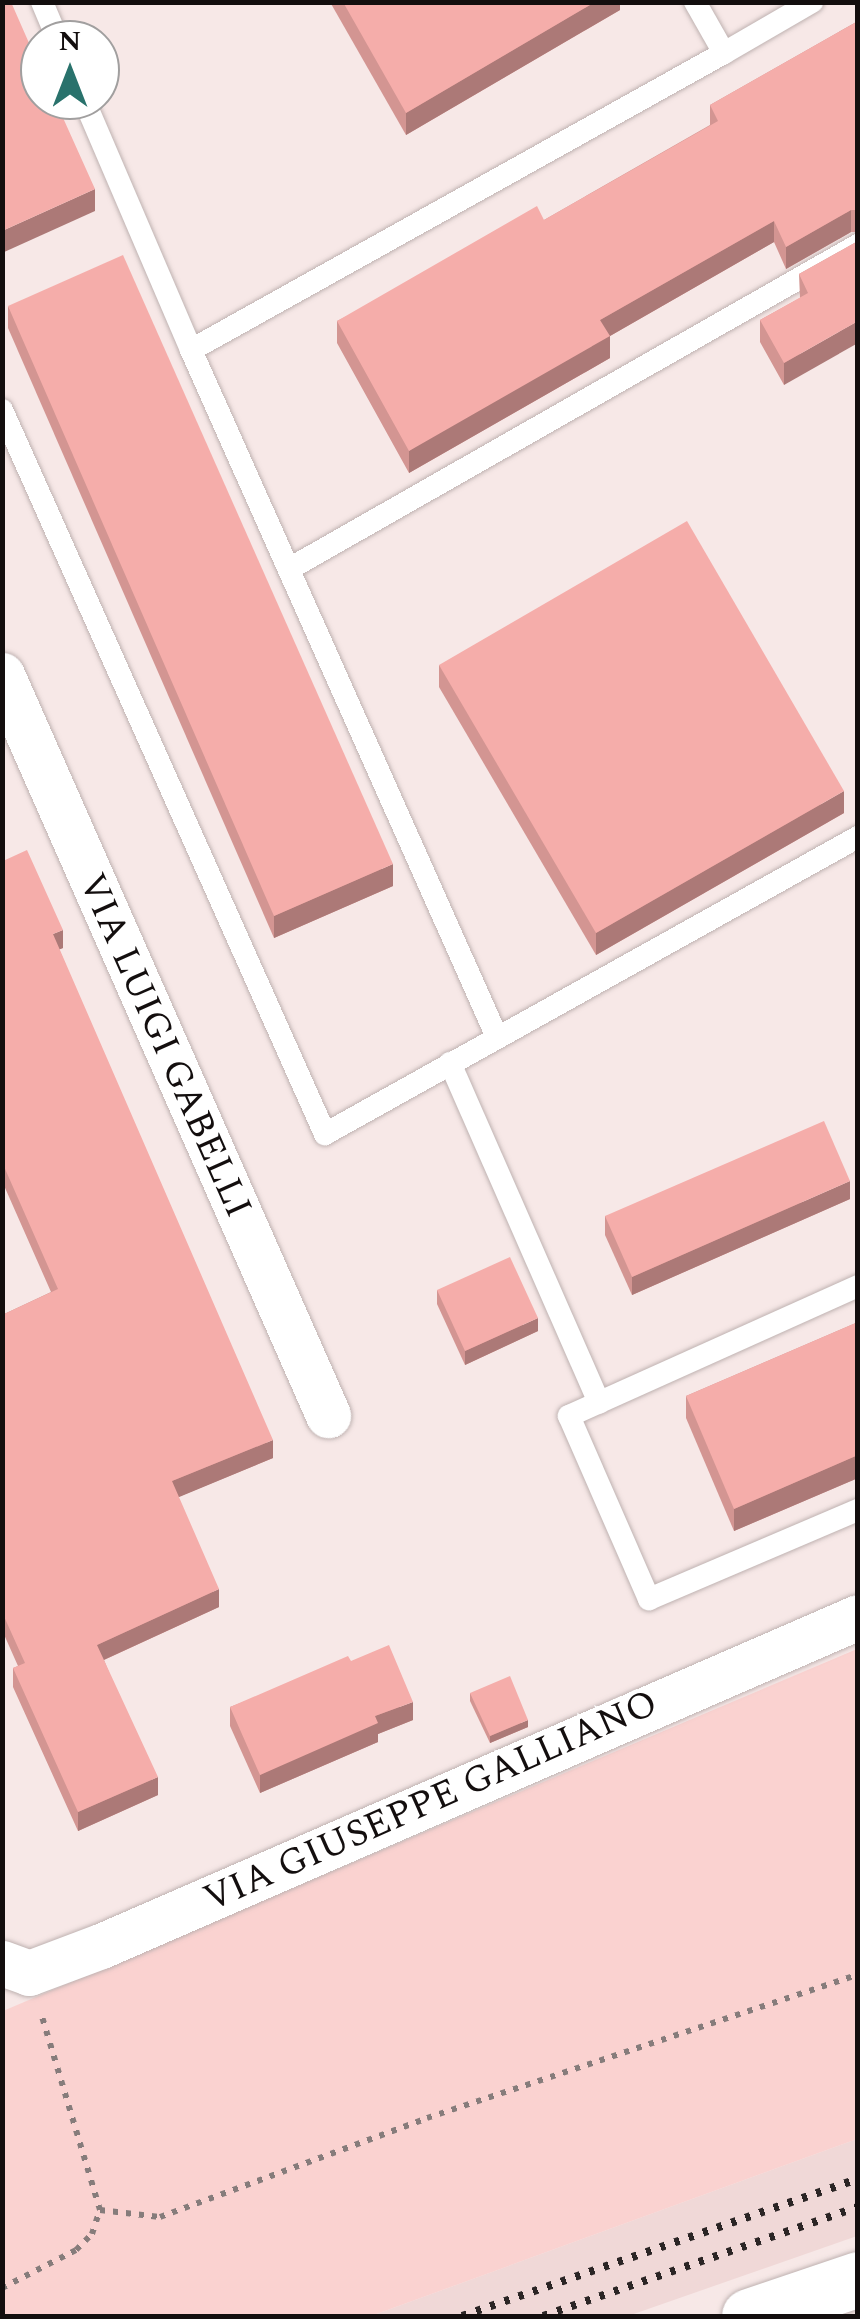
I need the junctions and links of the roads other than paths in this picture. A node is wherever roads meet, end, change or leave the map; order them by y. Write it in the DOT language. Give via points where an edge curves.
graph roads {
  1 [pos="695,2"];
  2 [pos="812,2"];
  3 [pos="724,53"];
  4 [pos="93,120"];
  5 [pos="858,244"];
  6 [pos="191,350"];
  7 [pos="2,410"];
  8 [pos="289,569"];
  9 [pos="2,676"];
  10 [pos="858,837"];
  11 [pos="497,1036"];
  12 [pos="450,1063"];
  13 [pos="858,1286"];
  14 [pos="599,1403"];
  15 [pos="328,1415"];
  16 [pos="858,1510"];
  17 [pos="858,1617"];
  18 [pos="16,1968"];
  19 [pos="858,2280"];
  20 [pos="749,2316"];
  1 -- 3 [label="lane"];
  2 -- 3 [label="lane"];
  3 -- 6 [label="lane"];
  4 -- 6 [label="lane"];
  5 -- 8 [label="lane"];
  6 -- 8 [label="lane"];
  7 -- 12 [label="lane" via="325,1134"];
  8 -- 11 [label="lane"];
  9 -- 15 [label="street, VIA LUIGI GABELLI"];
  10 -- 11 [label="lane"];
  11 -- 12 [label="lane"];
  12 -- 14 [label="lane"];
  13 -- 14 [label="lane"];
  14 -- 16 [label="lane" via="570,1416 648,1599"];
  17 -- 18 [label="street, VIA GIUSEPPE GALLIANO"];
  19 -- 20 [label="street"];
}
